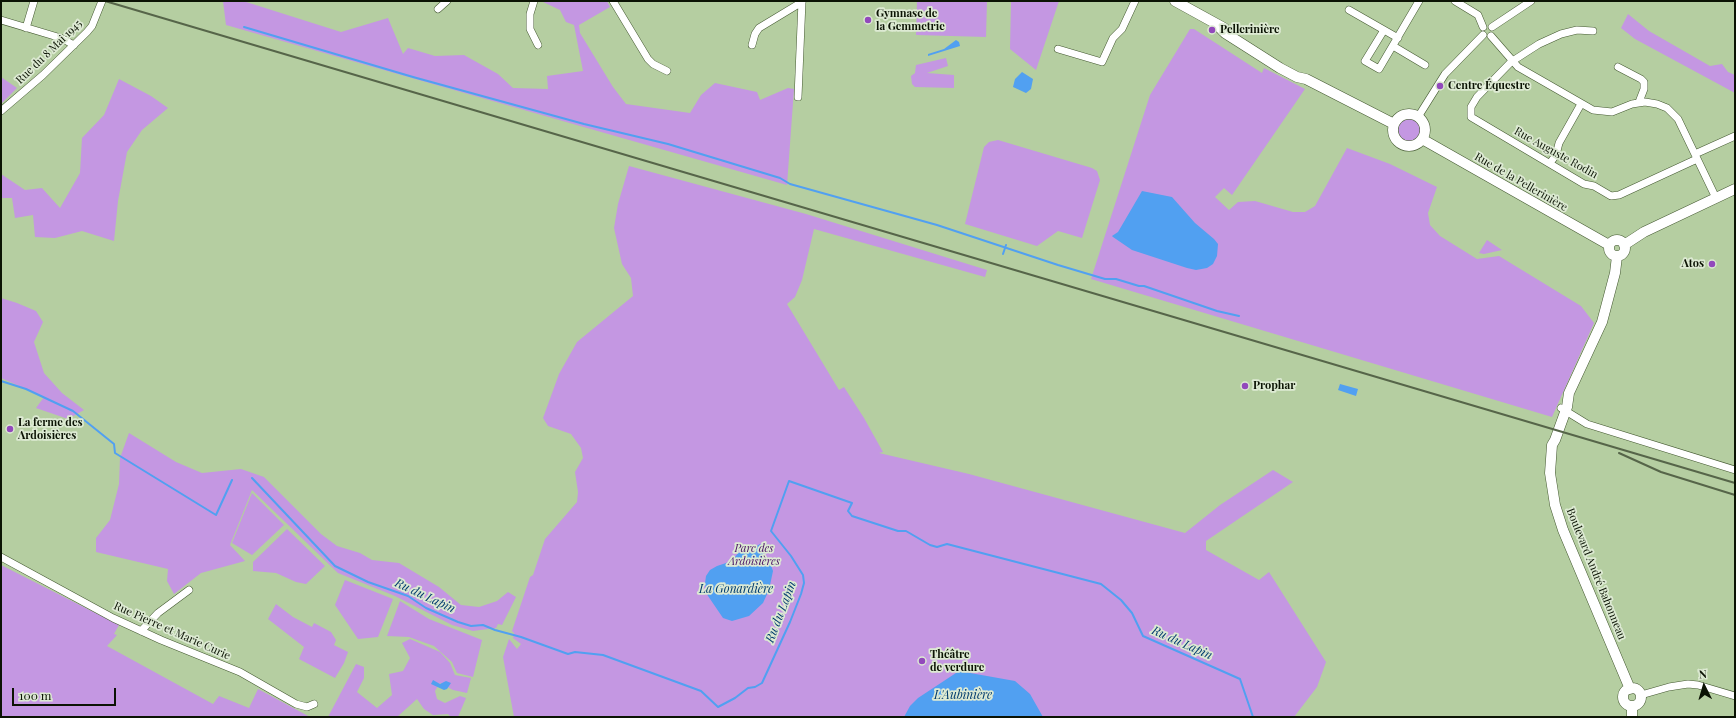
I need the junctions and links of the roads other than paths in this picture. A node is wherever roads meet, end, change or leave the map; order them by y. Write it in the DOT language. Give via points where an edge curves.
graph roads {
  1 [pos="34,1"];
  2 [pos="102,1"];
  3 [pos="447,1"];
  4 [pos="534,1"];
  5 [pos="613,1"];
  6 [pos="1135,1"];
  7 [pos="1175,1"];
  8 [pos="1419,1"];
  9 [pos="1531,1"];
  10 [pos="802,2"];
  11 [pos="1459,2"];
  12 [pos="438,9"];
  13 [pos="1349,10"];
  14 [pos="1,20"];
  15 [pos="1483,27"];
  16 [pos="1492,27"];
  17 [pos="26,28"];
  18 [pos="1384,30"];
  19 [pos="1593,31"];
  20 [pos="1483,35"];
  21 [pos="1491,36"];
  22 [pos="1398,38"];
  23 [pos="74,45"];
  24 [pos="538,45"];
  25 [pos="752,45"];
  26 [pos="1394,46"];
  27 [pos="1058,49"];
  28 [pos="1511,62"];
  29 [pos="1425,65"];
  30 [pos="1618,67"];
  31 [pos="667,71"];
  32 [pos="798,97"];
  33 [pos="1639,102"];
  34 [pos="1581,104"];
  35 [pos="1,111"];
  36 [pos="1418,117"];
  37 [pos="1394,124"];
  38 [pos="1735,136"];
  39 [pos="1422,139"];
  40 [pos="1696,157"];
  41 [pos="1550,164"];
  42 [pos="1735,190"];
  43 [pos="1716,198"];
  44 [pos="1609,245"];
  45 [pos="1624,245"];
  46 [pos="1617,256"];
  47 [pos="1563,409"];
  48 [pos="1735,470"];
  49 [pos="1,557"];
  50 [pos="189,590"];
  51 [pos="141,631"];
  52 [pos="1630,689"];
  53 [pos="1640,695"];
  54 [pos="1735,696"];
  55 [pos="314,704"];
  56 [pos="1632,706"];
  57 [pos="1632,717"];
  1 -- 17 [label="street"];
  2 -- 23 [label="street, Rue du 8 Mai 1945" via="92,26"];
  3 -- 12 [label="street"];
  4 -- 24 [label="street" via="530,14 530,29"];
  5 -- 31 [label="street" via="648,59"];
  6 -- 27 [label="street" via="1102,62"];
  7 -- 37 [label="street" via="1218,26 1224,33 1270,63"];
  8 -- 22 [label="street"];
  9 -- 16 [label="street"];
  10 -- 25 [label="street" via="759,28"];
  10 -- 32 [label="street"];
  11 -- 15 [label="street" via="1478,15"];
  13 -- 18 [label="street"];
  14 -- 17 [label="street"];
  15 -- 16 [label="street"];
  15 -- 20 [label="street"];
  16 -- 21 [label="street"];
  17 -- 23 [label="street" via="61,38"];
  18 -- 22 [label="street"];
  18 -- 26 [label="street" via="1365,61 1380,69"];
  19 -- 28 [label="street" via="1577,30 1561,34 1539,44"];
  20 -- 21 [label="street"];
  20 -- 36 [label="street" via="1445,74"];
  21 -- 28 [label="street"];
  22 -- 26 [label="street"];
  23 -- 35 [label="street, Rue du 8 Mai 1945"];
  26 -- 29 [label="street"];
  28 -- 34 [label="street"];
  28 -- 41 [label="street, Rue Auguste Rodin" via="1477,97 1471,107 1471,117"];
  30 -- 33 [label="street" via="1644,82"];
  33 -- 34 [label="street" via="1606,113"];
  33 -- 40 [label="street" via="1657,104 1675,115"];
  34 -- 41 [label="street"];
  36 -- 37 [label="street" via="1404,115"];
  36 -- 39 [label="street" via="1425,129"];
  37 -- 39 [label="street" via="1394,135 1401,144 1412,146"];
  38 -- 40 [label="street"];
  39 -- 44 [label="street, Rue de la Pellerinière"];
  40 -- 41 [label="street, Rue Auguste Rodin" via="1613,196 1584,184"];
  40 -- 43 [label="street"];
  42 -- 43 [label="street"];
  43 -- 45 [label="street" via="1644,232"];
  44 -- 45 [label="street" via="1618,240"];
  44 -- 46 [label="street" via="1610,253"];
  45 -- 46 [label="street" via="1623,252"];
  46 -- 47 [label="street, Boulevard André Bahonneau" via="1602,322"];
  47 -- 48 [label="street" via="1587,424"];
  47 -- 52 [label="street, Boulevard André Bahonneau" via="1552,445 1550,479 1555,506"];
  49 -- 51 [label="street, Rue Pierre et Marie Curie"];
  50 -- 51 [label="street" via="158,613"];
  51 -- 55 [label="street, Rue Pierre et Marie Curie" via="240,672 296,704 307,707"];
  52 -- 53 [label="street" via="1636,690"];
  52 -- 56 [label="street" via="1624,693 1623,700"];
  53 -- 54 [label="street" via="1688,684"];
  53 -- 56 [label="street" via="1639,702"];
  56 -- 57 [label="street"];
}
